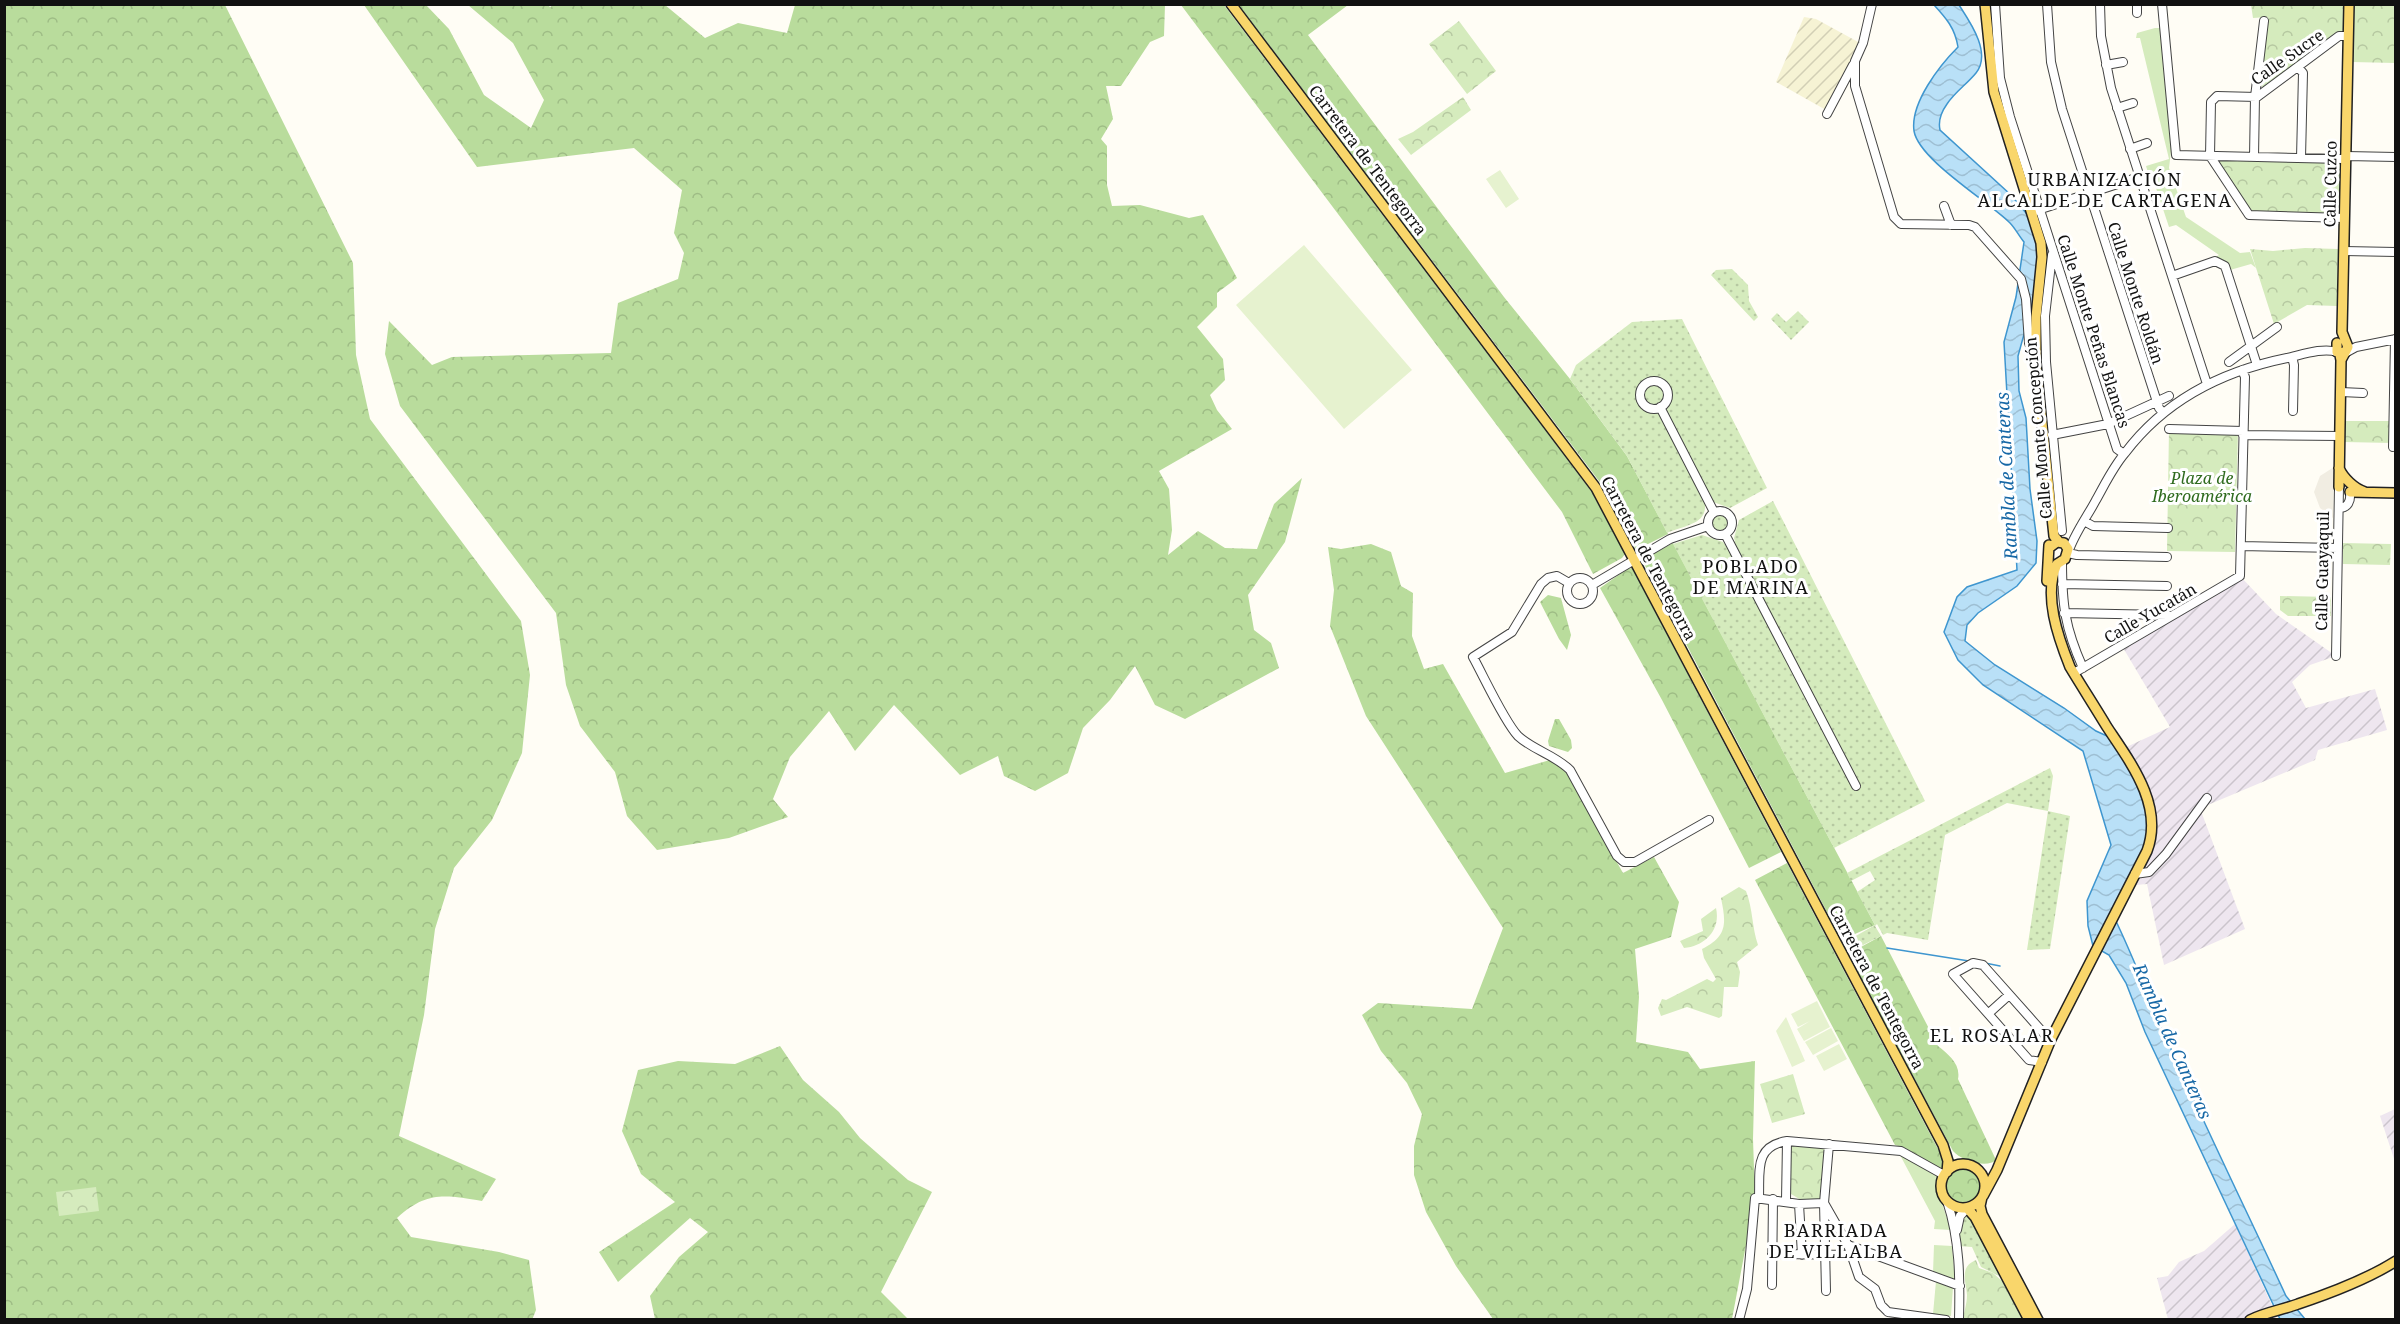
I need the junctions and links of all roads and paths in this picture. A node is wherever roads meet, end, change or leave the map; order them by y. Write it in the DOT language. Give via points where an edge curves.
graph roads {
  1 [pos="1231,4"];
  2 [pos="1872,4"];
  3 [pos="1985,4"];
  4 [pos="1995,4"];
  5 [pos="2047,4"];
  6 [pos="2100,4"];
  7 [pos="2162,4"];
  8 [pos="2349,4"];
  9 [pos="2264,21"];
  10 [pos="2348,36"];
  11 [pos="1855,61"];
  12 [pos="2123,62"];
  13 [pos="2106,65"];
  14 [pos="2298,67"];
  15 [pos="2255,97"];
  16 [pos="2133,103"];
  17 [pos="2117,108"];
  18 [pos="1827,114"];
  19 [pos="2146,143"];
  20 [pos="2130,149"];
  21 [pos="2210,156"];
  22 [pos="2346,156"];
  23 [pos="2254,157"];
  24 [pos="2396,157"];
  25 [pos="2301,158"];
  26 [pos="2139,177"];
  27 [pos="2089,194"];
  28 [pos="1944,206"];
  29 [pos="2036,211"];
  30 [pos="2344,218"];
  31 [pos="1951,225"];
  32 [pos="2039,236"];
  33 [pos="2053,251"];
  34 [pos="2343,251"];
  35 [pos="2396,252"];
  36 [pos="2172,276"];
  37 [pos="2277,327"];
  38 [pos="2395,337"];
  39 [pos="2251,346"];
  40 [pos="2036,347"];
  41 [pos="2340,350"];
  42 [pos="2292,357"];
  43 [pos="2229,362"];
  44 [pos="2258,365"];
  45 [pos="2242,370"];
  46 [pos="2207,384"];
  47 [pos="2341,392"];
  48 [pos="2363,393"];
  49 [pos="2169,396"];
  50 [pos="2157,401"];
  51 [pos="1660,407"];
  52 [pos="2293,411"];
  53 [pos="2163,413"];
  54 [pos="2109,424"];
  55 [pos="2169,429"];
  56 [pos="2243,433"];
  57 [pos="2049,435"];
  58 [pos="2340,436"];
  59 [pos="2393,447"];
  60 [pos="2124,454"];
  61 [pos="2339,467"];
  62 [pos="2048,479"];
  63 [pos="2338,487"];
  64 [pos="2352,487"];
  65 [pos="2371,493"];
  66 [pos="2396,493"];
  67 [pos="2342,508"];
  68 [pos="1714,512"];
  69 [pos="2084,521"];
  70 [pos="1708,526"];
  71 [pos="2168,528"];
  72 [pos="2062,531"];
  73 [pos="1725,534"];
  74 [pos="2241,546"];
  75 [pos="2338,548"];
  76 [pos="2049,552"];
  77 [pos="2062,552"];
  78 [pos="2167,557"];
  79 [pos="1634,559"];
  80 [pos="1569,583"];
  81 [pos="1592,583"];
  82 [pos="2062,584"];
  83 [pos="2167,586"];
  84 [pos="2064,613"];
  85 [pos="2167,615"];
  86 [pos="2336,656"];
  87 [pos="2084,668"];
  88 [pos="2072,670"];
  89 [pos="1856,786"];
  90 [pos="2207,798"];
  91 [pos="1709,820"];
  92 [pos="2135,874"];
  93 [pos="2009,995"];
  94 [pos="1989,1013"];
  95 [pos="2051,1039"];
  96 [pos="2042,1062"];
  97 [pos="1787,1141"];
  98 [pos="1829,1144"];
  99 [pos="1943,1145"];
  100 [pos="2003,1157"];
  101 [pos="1964,1164"];
  102 [pos="1978,1169"];
  103 [pos="1945,1174"];
  104 [pos="1757,1197"];
  105 [pos="1983,1197"];
  106 [pos="1773,1199"];
  107 [pos="1786,1200"];
  108 [pos="1947,1201"];
  109 [pos="1824,1203"];
  110 [pos="1800,1204"];
  111 [pos="1966,1208"];
  112 [pos="1957,1238"];
  113 [pos="1848,1245"];
  114 [pos="1772,1254"];
  115 [pos="1853,1254"];
  116 [pos="1802,1255"];
  117 [pos="1875,1255"];
  118 [pos="1827,1256"];
  119 [pos="2396,1261"];
  120 [pos="1772,1284"];
  121 [pos="1960,1286"];
  122 [pos="1826,1291"];
  123 [pos="1888,1316"];
  124 [pos="1740,1320"];
  125 [pos="1946,1320"];
  126 [pos="1959,1320"];
  127 [pos="2029,1320"];
  128 [pos="2038,1320"];
  129 [pos="2250,1320"];
  1 -- 79 [label="main road, Carretera de Tentegorra" via="1589,478"];
  2 -- 11 [label="street"];
  3 -- 29 [label="main road, Calle Monte Peñas Blancas" via="1994,93"];
  4 -- 29 [label="street, Calle Monte Peñas Blancas" via="2003,92"];
  5 -- 27 [label="street, Calle Monte Roldán" via="2053,75"];
  6 -- 13 [label="street"];
  7 -- 21 [label="street" via="2176,155"];
  8 -- 10 [label="main road, Calle Cuzco"];
  9 -- 15 [label="street"];
  10 -- 14 [label="street, Calle Sucre" via="2339,36"];
  10 -- 22 [label="main road, Calle Cuzco"];
  11 -- 18 [label="street"];
  11 -- 31 [label="street" via="1857,93 1895,220 1901,224"];
  12 -- 13 [label="street"];
  13 -- 17 [label="street"];
  14 -- 15 [label="street, Calle Sucre"];
  14 -- 25 [label="street" via="2303,73"];
  15 -- 21 [label="street, Calle Sucre" via="2217,96 2211,102"];
  15 -- 23 [label="street"];
  16 -- 17 [label="street"];
  17 -- 20 [label="street"];
  19 -- 20 [label="street"];
  20 -- 26 [label="street"];
  21 -- 23 [label="street"];
  21 -- 30 [label="street" via="2249,216"];
  22 -- 24 [label="street"];
  22 -- 25 [label="street"];
  22 -- 30 [label="main road, Calle Cuzco"];
  23 -- 25 [label="street"];
  26 -- 27 [label="street"];
  26 -- 36 [label="street"];
  27 -- 29 [label="street"];
  27 -- 50 [label="street, Calle Monte Roldán"];
  28 -- 31 [label="street"];
  29 -- 32 [label="main road, Calle Monte Peñas Blancas"];
  29 -- 33 [label="street, Calle Monte Peñas Blancas"];
  30 -- 34 [label="main road, Calle Cuzco"];
  31 -- 40 [label="street" via="1975,227 2019,275 2025,293 2029,344"];
  32 -- 40 [label="main road, Calle Monte Concepción" via="2042,257"];
  33 -- 54 [label="street, Calle Monte Peñas Blancas"];
  33 -- 57 [label="street, Calle Monte Concepción" via="2045,323"];
  34 -- 35 [label="street"];
  34 -- 41 [label="main road, Calle Cuzco"];
  36 -- 39 [label="street" via="2215,261 2225,266"];
  36 -- 46 [label="street"];
  37 -- 39 [label="street"];
  38 -- 41 [label="street"];
  38 -- 59 [label="street"];
  39 -- 43 [label="street"];
  39 -- 44 [label="street"];
  40 -- 57 [label="main road, Calle Monte Concepción"];
  41 -- 42 [label="street"];
  41 -- 47 [label="main road"];
  42 -- 44 [label="street"];
  42 -- 52 [label="street"];
  44 -- 45 [label="street"];
  45 -- 46 [label="street"];
  45 -- 56 [label="street"];
  46 -- 53 [label="street"];
  47 -- 48 [label="street"];
  47 -- 58 [label="main road"];
  49 -- 50 [label="street"];
  50 -- 53 [label="street, Calle Monte Roldán"];
  50 -- 54 [label="street"];
  51 -- 68 [label="street"];
  53 -- 60 [label="street"];
  54 -- 57 [label="street"];
  54 -- 60 [label="street, Calle Monte Peñas Blancas" via="2117,448"];
  55 -- 56 [label="street"];
  56 -- 58 [label="street"];
  56 -- 74 [label="street"];
  57 -- 62 [label="main road, Calle Monte Concepción"];
  57 -- 72 [label="street, Calle Monte Concepción"];
  58 -- 61 [label="main road"];
  60 -- 69 [label="street"];
  61 -- 63 [label="main road"];
  61 -- 64 [label="main road"];
  62 -- 76 [label="main road, Calle Monte Concepción"];
  62 -- 77 [label="main road, Calle Monte Concepción" via="2054,536"];
  63 -- 64 [label="main road" via="2342,481"];
  63 -- 67 [label="street, Calle Guayaquil"];
  64 -- 65 [label="main road"];
  64 -- 65 [label="main road"];
  64 -- 67 [label="street" via="2350,501"];
  65 -- 66 [label="main road"];
  67 -- 75 [label="street, Calle Guayaquil"];
  68 -- 70 [label="street"];
  68 -- 73 [label="street" via="1730,516 1731,528"];
  69 -- 71 [label="street" via="2093,526"];
  69 -- 77 [label="street"];
  70 -- 73 [label="street" via="1715,534"];
  70 -- 79 [label="street" via="1677,536"];
  73 -- 89 [label="street"];
  74 -- 75 [label="street"];
  74 -- 87 [label="street, Calle Yucatán" via="2240,576"];
  75 -- 86 [label="street, Calle Guayaquil"];
  76 -- 77 [label="main road" via="2053,560"];
  76 -- 77 [label="main road" via="2054,543"];
  76 -- 88 [label="main road, Calle Monte Concepción" via="2048,609 2055,638"];
  77 -- 78 [label="street"];
  77 -- 82 [label="street"];
  77 -- 88 [label="main road" via="2052,580 2054,607 2059,638"];
  79 -- 81 [label="street"];
  79 -- 99 [label="main road, Carretera de Tentegorra"];
  80 -- 81 [label="street" via="1579,578"];
  80 -- 81 [label="street" via="1567,596 1578,605 1590,600"];
  80 -- 91 [label="street" via="1557,576 1545,580 1512,632 1473,657 1514,729 1528,743 1570,770 1624,862 1635,862"];
  82 -- 83 [label="street"];
  82 -- 84 [label="street"];
  84 -- 85 [label="street"];
  84 -- 87 [label="street"];
  87 -- 88 [label="street, Calle Yucatán"];
  88 -- 92 [label="main road" via="2134,769 2150,808 2150,844"];
  90 -- 92 [label="street" via="2149,872"];
  92 -- 95 [label="main road"];
  93 -- 94 [label="street"];
  93 -- 94 [label="street" via="1983,965 1973,963 1953,974"];
  93 -- 95 [label="street"];
  94 -- 96 [label="street" via="2030,1060"];
  95 -- 96 [label="main road"];
  96 -- 100 [label="main road"];
  97 -- 98 [label="street"];
  97 -- 104 [label="street" via="1768,1149 1760,1160"];
  97 -- 107 [label="street"];
  98 -- 103 [label="street" via="1901,1151"];
  98 -- 109 [label="street"];
  99 -- 101 [label="main road, Carretera de Tentegorra" via="1952,1158"];
  99 -- 103 [label="main road, Carretera de Tentegorra" via="1948,1161"];
  100 -- 102 [label="main road" via="1994,1169"];
  100 -- 105 [label="main road"];
  101 -- 102 [label="main road"];
  101 -- 103 [label="main road"];
  102 -- 105 [label="main road" via="1985,1182"];
  103 -- 108 [label="main road" via="1942,1189"];
  104 -- 106 [label="street"];
  104 -- 124 [label="street"];
  105 -- 111 [label="main road"];
  105 -- 128 [label="main road" via="1982,1214"];
  106 -- 107 [label="street"];
  106 -- 114 [label="street"];
  107 -- 110 [label="street"];
  108 -- 111 [label="main road"];
  108 -- 112 [label="street"];
  109 -- 110 [label="street"];
  109 -- 113 [label="street"];
  109 -- 118 [label="street"];
  110 -- 116 [label="street"];
  111 -- 112 [label="street" via="1959,1220"];
  111 -- 127 [label="main road" via="1975,1217"];
  112 -- 121 [label="street"];
  113 -- 115 [label="street"];
  113 -- 117 [label="street"];
  114 -- 116 [label="street"];
  114 -- 120 [label="street"];
  115 -- 117 [label="street"];
  115 -- 118 [label="street"];
  115 -- 123 [label="street" via="1859,1277 1875,1289"];
  116 -- 118 [label="street"];
  117 -- 121 [label="street"];
  118 -- 122 [label="street"];
  119 -- 129 [label="main road" via="2314,1298"];
  121 -- 126 [label="street"];
  123 -- 125 [label="street"];
}
